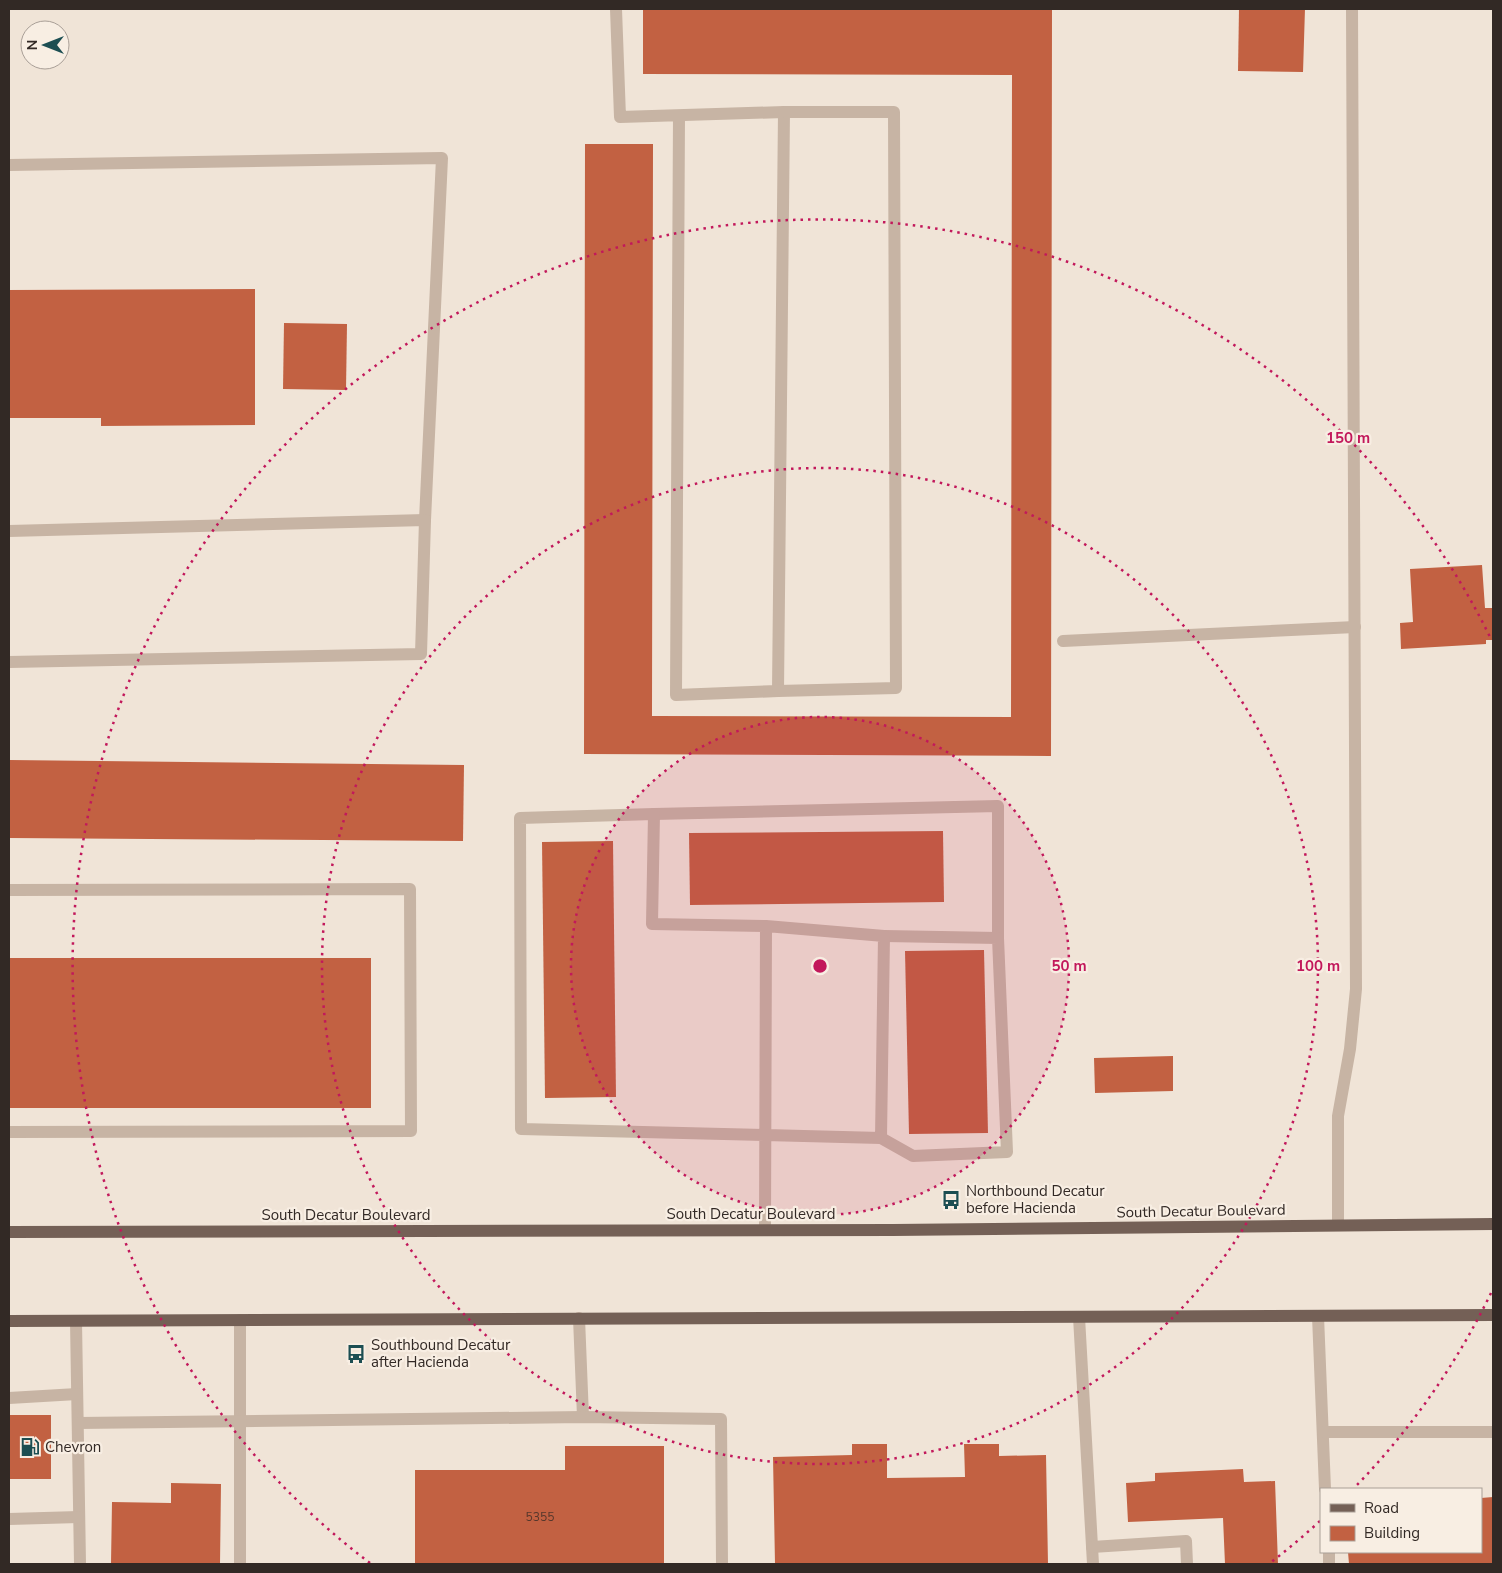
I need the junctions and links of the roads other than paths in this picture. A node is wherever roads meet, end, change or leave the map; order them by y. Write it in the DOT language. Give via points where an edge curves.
graph roads {
  1 [pos="616,9"];
  2 [pos="1352,9"];
  3 [pos="784,112"];
  4 [pos="679,116"];
  5 [pos="9,165"];
  6 [pos="425,520"];
  7 [pos="9,531"];
  8 [pos="1355,627"];
  9 [pos="1063,641"];
  10 [pos="9,662"];
  11 [pos="778,691"];
  12 [pos="654,814"];
  13 [pos="9,890"];
  14 [pos="766,926"];
  15 [pos="884,936"];
  16 [pos="998,938"];
  17 [pos="9,1132"];
  18 [pos="766,1135"];
  19 [pos="881,1138"];
  20 [pos="1493,1224"];
  21 [pos="1338,1226"];
  22 [pos="765,1230"];
  23 [pos="9,1232"];
  24 [pos="1493,1315"];
  25 [pos="1079,1316"];
  26 [pos="1318,1316"];
  27 [pos="579,1318"];
  28 [pos="240,1320"];
  29 [pos="9,1321"];
  30 [pos="76,1321"];
  31 [pos="77,1394"];
  32 [pos="9,1398"];
  33 [pos="583,1417"];
  34 [pos="239,1421"];
  35 [pos="78,1423"];
  36 [pos="1323,1432"];
  37 [pos="1493,1432"];
  38 [pos="1326,1488"];
  39 [pos="80,1517"];
  40 [pos="9,1519"];
  41 [pos="1092,1547"];
  42 [pos="80,1564"];
  43 [pos="240,1564"];
  44 [pos="722,1564"];
  45 [pos="1093,1564"];
  46 [pos="1187,1564"];
  1 -- 4 [label="lane" via="620,117"];
  2 -- 8 [label="lane"];
  3 -- 4 [label="lane"];
  3 -- 11 [label="lane"];
  3 -- 11 [label="lane" via="894,112 896,688"];
  4 -- 11 [label="lane" via="676,695"];
  5 -- 6 [label="lane" via="442,158"];
  6 -- 7 [label="lane"];
  6 -- 10 [label="lane" via="421,654"];
  8 -- 9 [label="lane"];
  8 -- 21 [label="lane" via="1356,989 1338,1116"];
  12 -- 14 [label="lane" via="652,924"];
  12 -- 16 [label="lane" via="998,806"];
  12 -- 18 [label="lane" via="520,818 521,1130"];
  13 -- 17 [label="lane" via="410,889 411,1112 411,1131"];
  14 -- 15 [label="lane"];
  14 -- 18 [label="lane"];
  15 -- 16 [label="lane"];
  15 -- 19 [label="lane"];
  16 -- 19 [label="lane" via="1007,1152 912,1156"];
  18 -- 19 [label="lane"];
  18 -- 22 [label="lane"];
  20 -- 21 [label="main road, South Decatur Boulevard"];
  21 -- 22 [label="main road, South Decatur Boulevard"];
  22 -- 23 [label="main road, South Decatur Boulevard"];
  24 -- 26 [label="main road"];
  25 -- 26 [label="main road"];
  25 -- 27 [label="main road"];
  25 -- 41 [label="lane"];
  26 -- 36 [label="lane"];
  27 -- 28 [label="main road"];
  27 -- 33 [label="lane"];
  28 -- 30 [label="main road"];
  28 -- 34 [label="lane"];
  29 -- 30 [label="main road"];
  30 -- 31 [label="lane"];
  31 -- 32 [label="lane"];
  31 -- 35 [label="lane"];
  33 -- 34 [label="lane"];
  33 -- 44 [label="lane" via="721,1419"];
  34 -- 35 [label="lane"];
  34 -- 43 [label="lane"];
  35 -- 39 [label="lane"];
  36 -- 37 [label="lane"];
  36 -- 38 [label="lane"];
  39 -- 40 [label="lane"];
  39 -- 42 [label="lane"];
  41 -- 45 [label="lane"];
  41 -- 46 [label="lane" via="1186,1541"];
}
